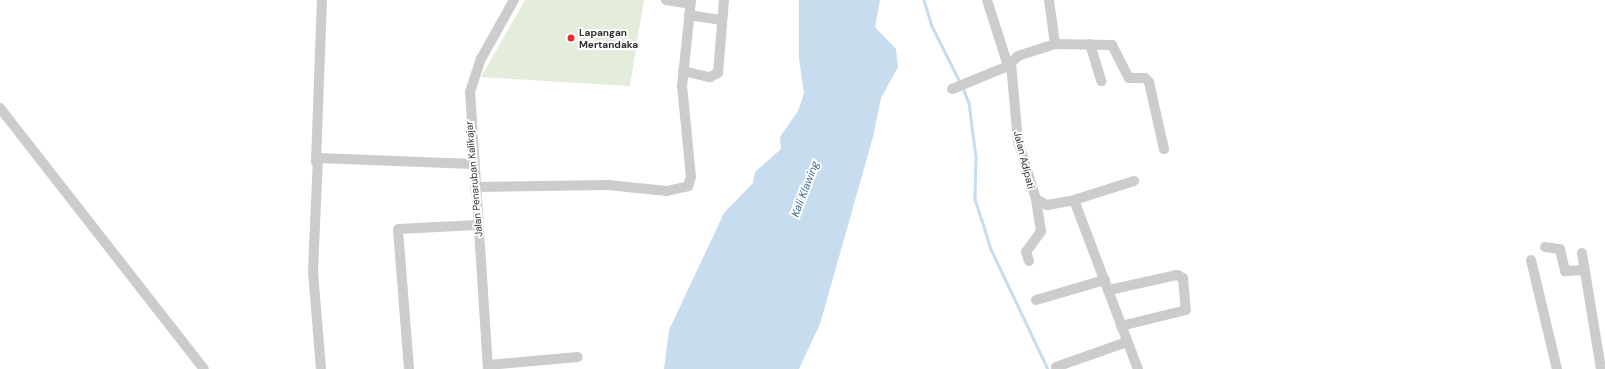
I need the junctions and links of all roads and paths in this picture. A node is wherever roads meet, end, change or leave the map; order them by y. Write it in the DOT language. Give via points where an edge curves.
graph roads {
  1 [pos="322,0"];
  2 [pos="514,0"];
  3 [pos="666,0"];
  4 [pos="724,0"];
  5 [pos="987,0"];
  6 [pos="1049,0"];
  7 [pos="690,2"];
  8 [pos="689,15"];
  9 [pos="722,20"];
  10 [pos="1055,44"];
  11 [pos="1090,44"];
  12 [pos="1009,67"];
  13 [pos="683,71"];
  14 [pos="1101,81"];
  15 [pos="952,89"];
  16 [pos="0,108"];
  17 [pos="1164,149"];
  18 [pos="316,162"];
  19 [pos="473,164"];
  20 [pos="1134,181"];
  21 [pos="475,186"];
  22 [pos="1036,199"];
  23 [pos="1074,200"];
  24 [pos="478,225"];
  25 [pos="1546,247"];
  26 [pos="1582,253"];
  27 [pos="1531,260"];
  28 [pos="1029,261"];
  29 [pos="1584,270"];
  30 [pos="1106,280"];
  31 [pos="1109,290"];
  32 [pos="1036,300"];
  33 [pos="1121,326"];
  34 [pos="1127,342"];
  35 [pos="578,357"];
  36 [pos="557,364"];
  37 [pos="488,367"];
  38 [pos="1056,367"];
  39 [pos="204,369"];
  40 [pos="321,369"];
  41 [pos="410,369"];
  42 [pos="1138,369"];
  43 [pos="1557,369"];
  44 [pos="1601,369"];
  1 -- 18 [label="street"];
  2 -- 19 [label="street, Jalan Penaruban Kalikajar" via="472,80 469,115"];
  3 -- 7 [label="street"];
  4 -- 9 [label="street"];
  5 -- 12 [label="street, Jalan Adipati"];
  6 -- 10 [label="street"];
  7 -- 8 [label="street"];
  8 -- 9 [label="street"];
  8 -- 13 [label="street"];
  9 -- 13 [label="street" via="718,73 710,77"];
  10 -- 11 [label="street"];
  10 -- 12 [label="street" via="1018,56"];
  11 -- 14 [label="street"];
  11 -- 17 [label="street" via="1112,45 1129,78 1147,79"];
  12 -- 15 [label="street"];
  12 -- 22 [label="street, Jalan Adipati" via="1018,140"];
  13 -- 21 [label="street" via="691,178 688,186 667,191 608,186"];
  16 -- 39 [label="street"];
  18 -- 19 [label="street" via="325,155"];
  18 -- 40 [label="street" via="313,271"];
  19 -- 21 [label="street, Jalan Penaruban Kalikajar"];
  20 -- 23 [label="street, Jalan Adipati"];
  21 -- 24 [label="street, Jalan Penaruban Kalikajar"];
  22 -- 23 [label="street, Jalan Adipati" via="1047,205"];
  22 -- 28 [label="street" via="1041,231 1026,252"];
  23 -- 30 [label="street"];
  24 -- 37 [label="street, Jalan Penaruban Kalikajar"];
  24 -- 41 [label="street" via="404,228 397,233"];
  25 -- 29 [label="street" via="1560,249 1565,271"];
  26 -- 29 [label="street"];
  27 -- 43 [label="street"];
  29 -- 44 [label="street"];
  30 -- 31 [label="street"];
  30 -- 32 [label="street"];
  31 -- 33 [label="street"];
  31 -- 33 [label="street" via="1177,275 1182,278 1188,309"];
  33 -- 34 [label="street"];
  34 -- 38 [label="street"];
  34 -- 42 [label="street"];
  35 -- 36 [label="street"];
  36 -- 37 [label="street"];
}
